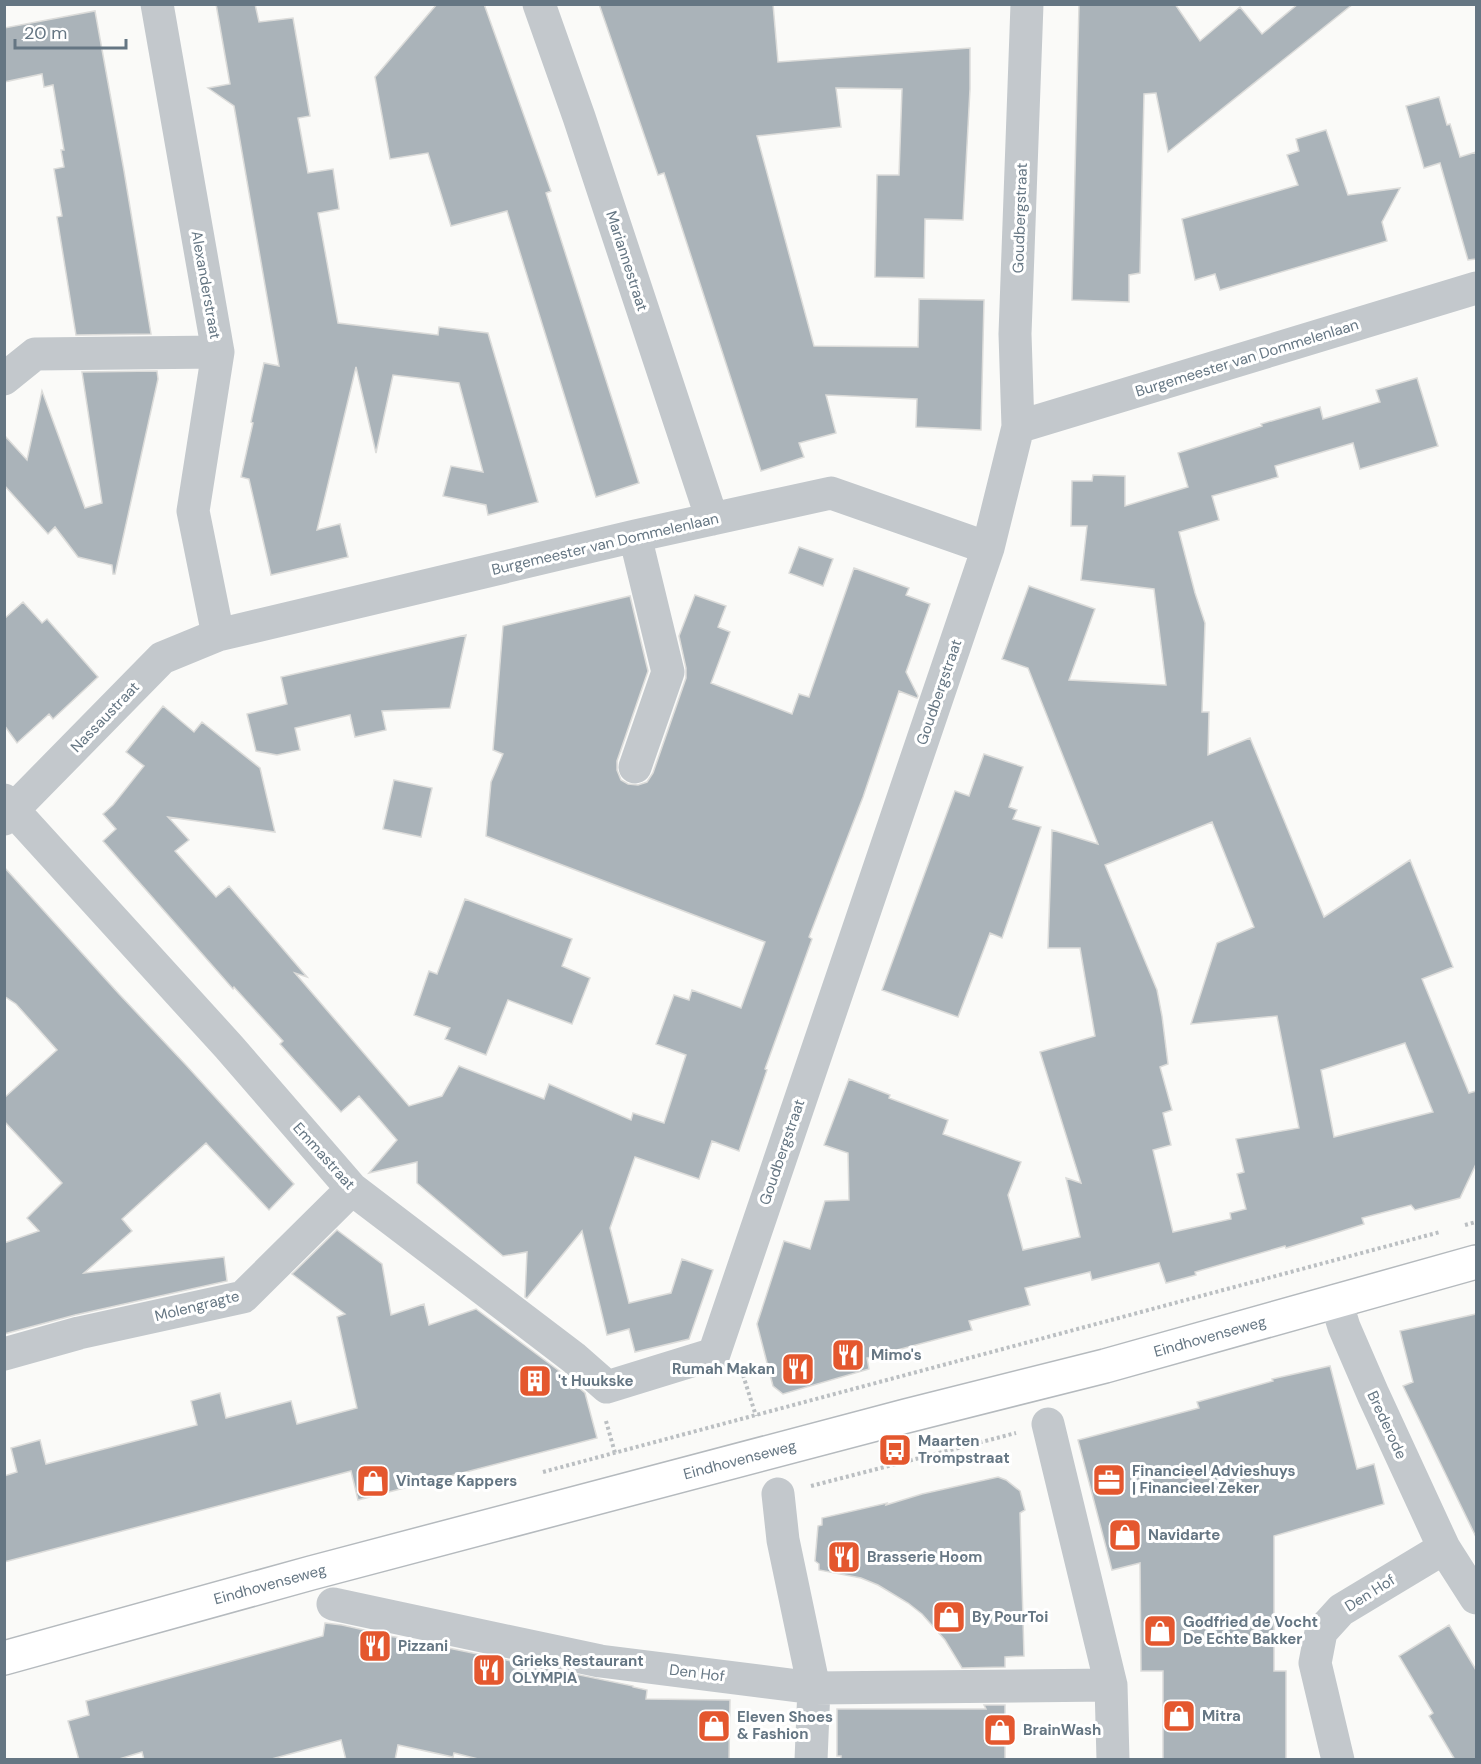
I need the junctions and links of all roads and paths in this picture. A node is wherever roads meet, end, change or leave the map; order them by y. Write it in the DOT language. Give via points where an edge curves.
graph roads {
  1 [pos="157,4"];
  2 [pos="539,4"];
  3 [pos="1027,4"];
  4 [pos="1476,288"];
  5 [pos="218,352"];
  6 [pos="4,379"];
  7 [pos="1018,427"];
  8 [pos="712,519"];
  9 [pos="635,536"];
  10 [pos="988,548"];
  11 [pos="218,635"];
  12 [pos="635,767"];
  13 [pos="8,810"];
  14 [pos="352,1189"];
  15 [pos="1476,1222"];
  16 [pos="1454,1228"];
  17 [pos="1443,1231"];
  18 [pos="1476,1262"];
  19 [pos="1335,1301"];
  20 [pos="4,1354"];
  21 [pos="714,1354"];
  22 [pos="1048,1424"];
  23 [pos="615,1452"];
  24 [pos="778,1494"];
  25 [pos="1444,1548"];
  26 [pos="1476,1548"];
  27 [pos="1476,1598"];
  28 [pos="333,1604"];
  29 [pos="4,1658"];
  30 [pos="1111,1684"];
  31 [pos="814,1688"];
  32 [pos="811,1760"];
  33 [pos="1113,1760"];
  34 [pos="1338,1760"];
  1 -- 5 [label="street, Alexanderstraat"];
  2 -- 8 [label="street, Mariannestraat"];
  3 -- 7 [label="street, Goudbergstraat" via="1015,334"];
  4 -- 7 [label="street, Burgemeester van Dommelenlaan"];
  5 -- 6 [label="street" via="35,354"];
  5 -- 11 [label="street, Alexanderstraat" via="192,511"];
  7 -- 10 [label="street, Goudbergstraat"];
  8 -- 9 [label="street, Burgemeester van Dommelenlaan"];
  8 -- 10 [label="street, Burgemeester van Dommelenlaan" via="831,493"];
  9 -- 11 [label="street, Burgemeester van Dommelenlaan"];
  9 -- 12 [label="street" via="668,672"];
  10 -- 21 [label="street, Goudbergstraat"];
  11 -- 13 [label="street, Nassaustraat" via="162,658"];
  13 -- 14 [label="street, Emmastraat" via="229,1047"];
  14 -- 20 [label="street, Molengragte" via="243,1298 79,1333"];
  14 -- 21 [label="street, Emmastraat" via="607,1387"];
  15 -- 16 [label="path"];
  17 -- 23 [label="path"];
  18 -- 19 [label="main road, Eindhovenseweg"];
  19 -- 25 [label="street, Brederode" via="1373,1395"];
  19 -- 29 [label="main road, Eindhovenseweg" via="1105,1366 311,1573"];
  22 -- 30 [label="street"];
  24 -- 31 [label="street" via="783,1540"];
  25 -- 26 [label="street"];
  25 -- 27 [label="street"];
  25 -- 34 [label="street, Den Hof" via="1341,1610 1321,1632 1315,1663"];
  28 -- 31 [label="street, Den Hof" via="600,1661"];
  30 -- 31 [label="street, Den Hof"];
  30 -- 33 [label="street"];
  31 -- 32 [label="street"];
}
